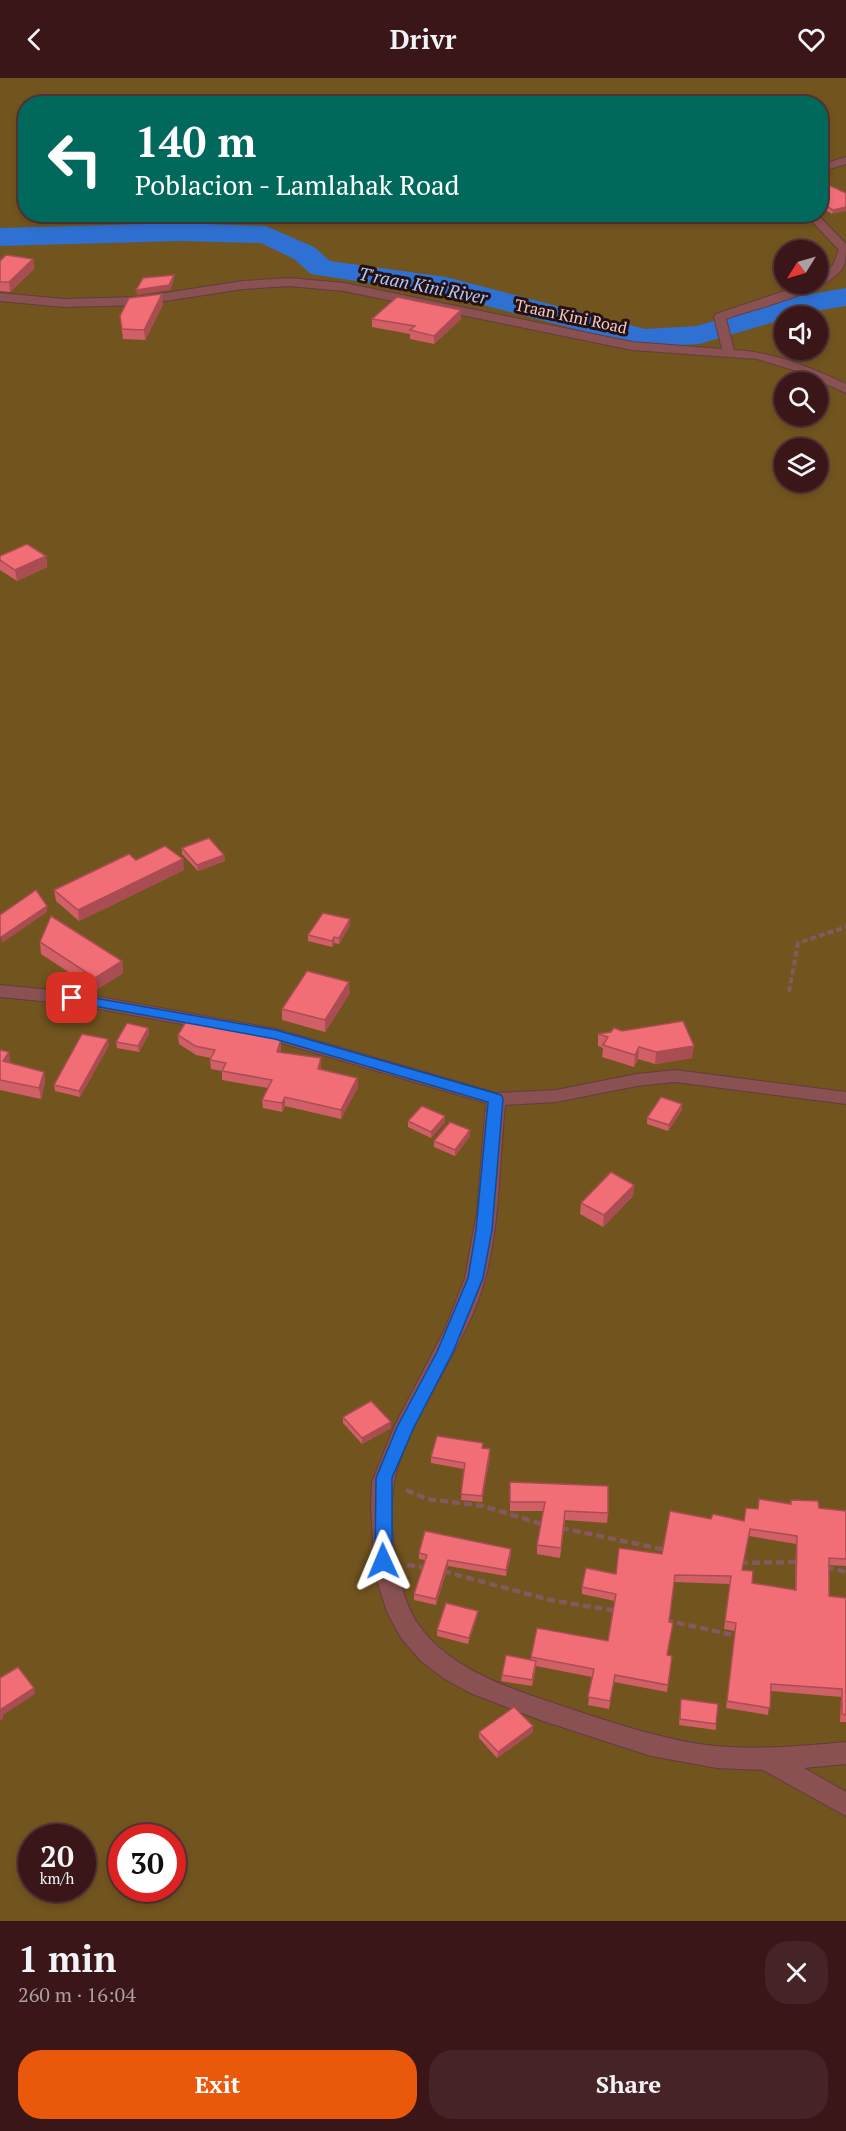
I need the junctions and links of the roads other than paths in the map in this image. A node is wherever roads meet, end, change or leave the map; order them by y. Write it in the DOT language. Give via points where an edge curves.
graph roads {
  1 [pos="846,160"];
  2 [pos="828,166"];
  3 [pos="818,222"];
  4 [pos="828,274"];
  5 [pos="785,294"];
  6 [pos="0,297"];
  7 [pos="729,353"];
  8 [pos="846,389"];
  9 [pos="0,991"];
  10 [pos="846,1098"];
  11 [pos="496,1099"];
  12 [pos="846,1753"];
  13 [pos="769,1760"];
  14 [pos="846,1805"];
  1 -- 2 [label="street"];
  3 -- 4 [label="street" via="845,250 838,267"];
  5 -- 7 [label="street" via="720,317"];
  6 -- 7 [label="street, Traan Kini Road" via="64,303 139,301 289,282 344,287 632,346"];
  7 -- 8 [label="street, Traan Kini Road" via="758,355 801,368"];
  9 -- 11 [label="street" via="72,998 276,1035"];
  10 -- 11 [label="street" via="675,1076 556,1096"];
  11 -- 13 [label="street" via="476,1278 384,1478 383,1561 392,1602 424,1650 450,1671 508,1699 660,1746 715,1757"];
  12 -- 13 [label="street"];
  13 -- 14 [label="street"];
}
